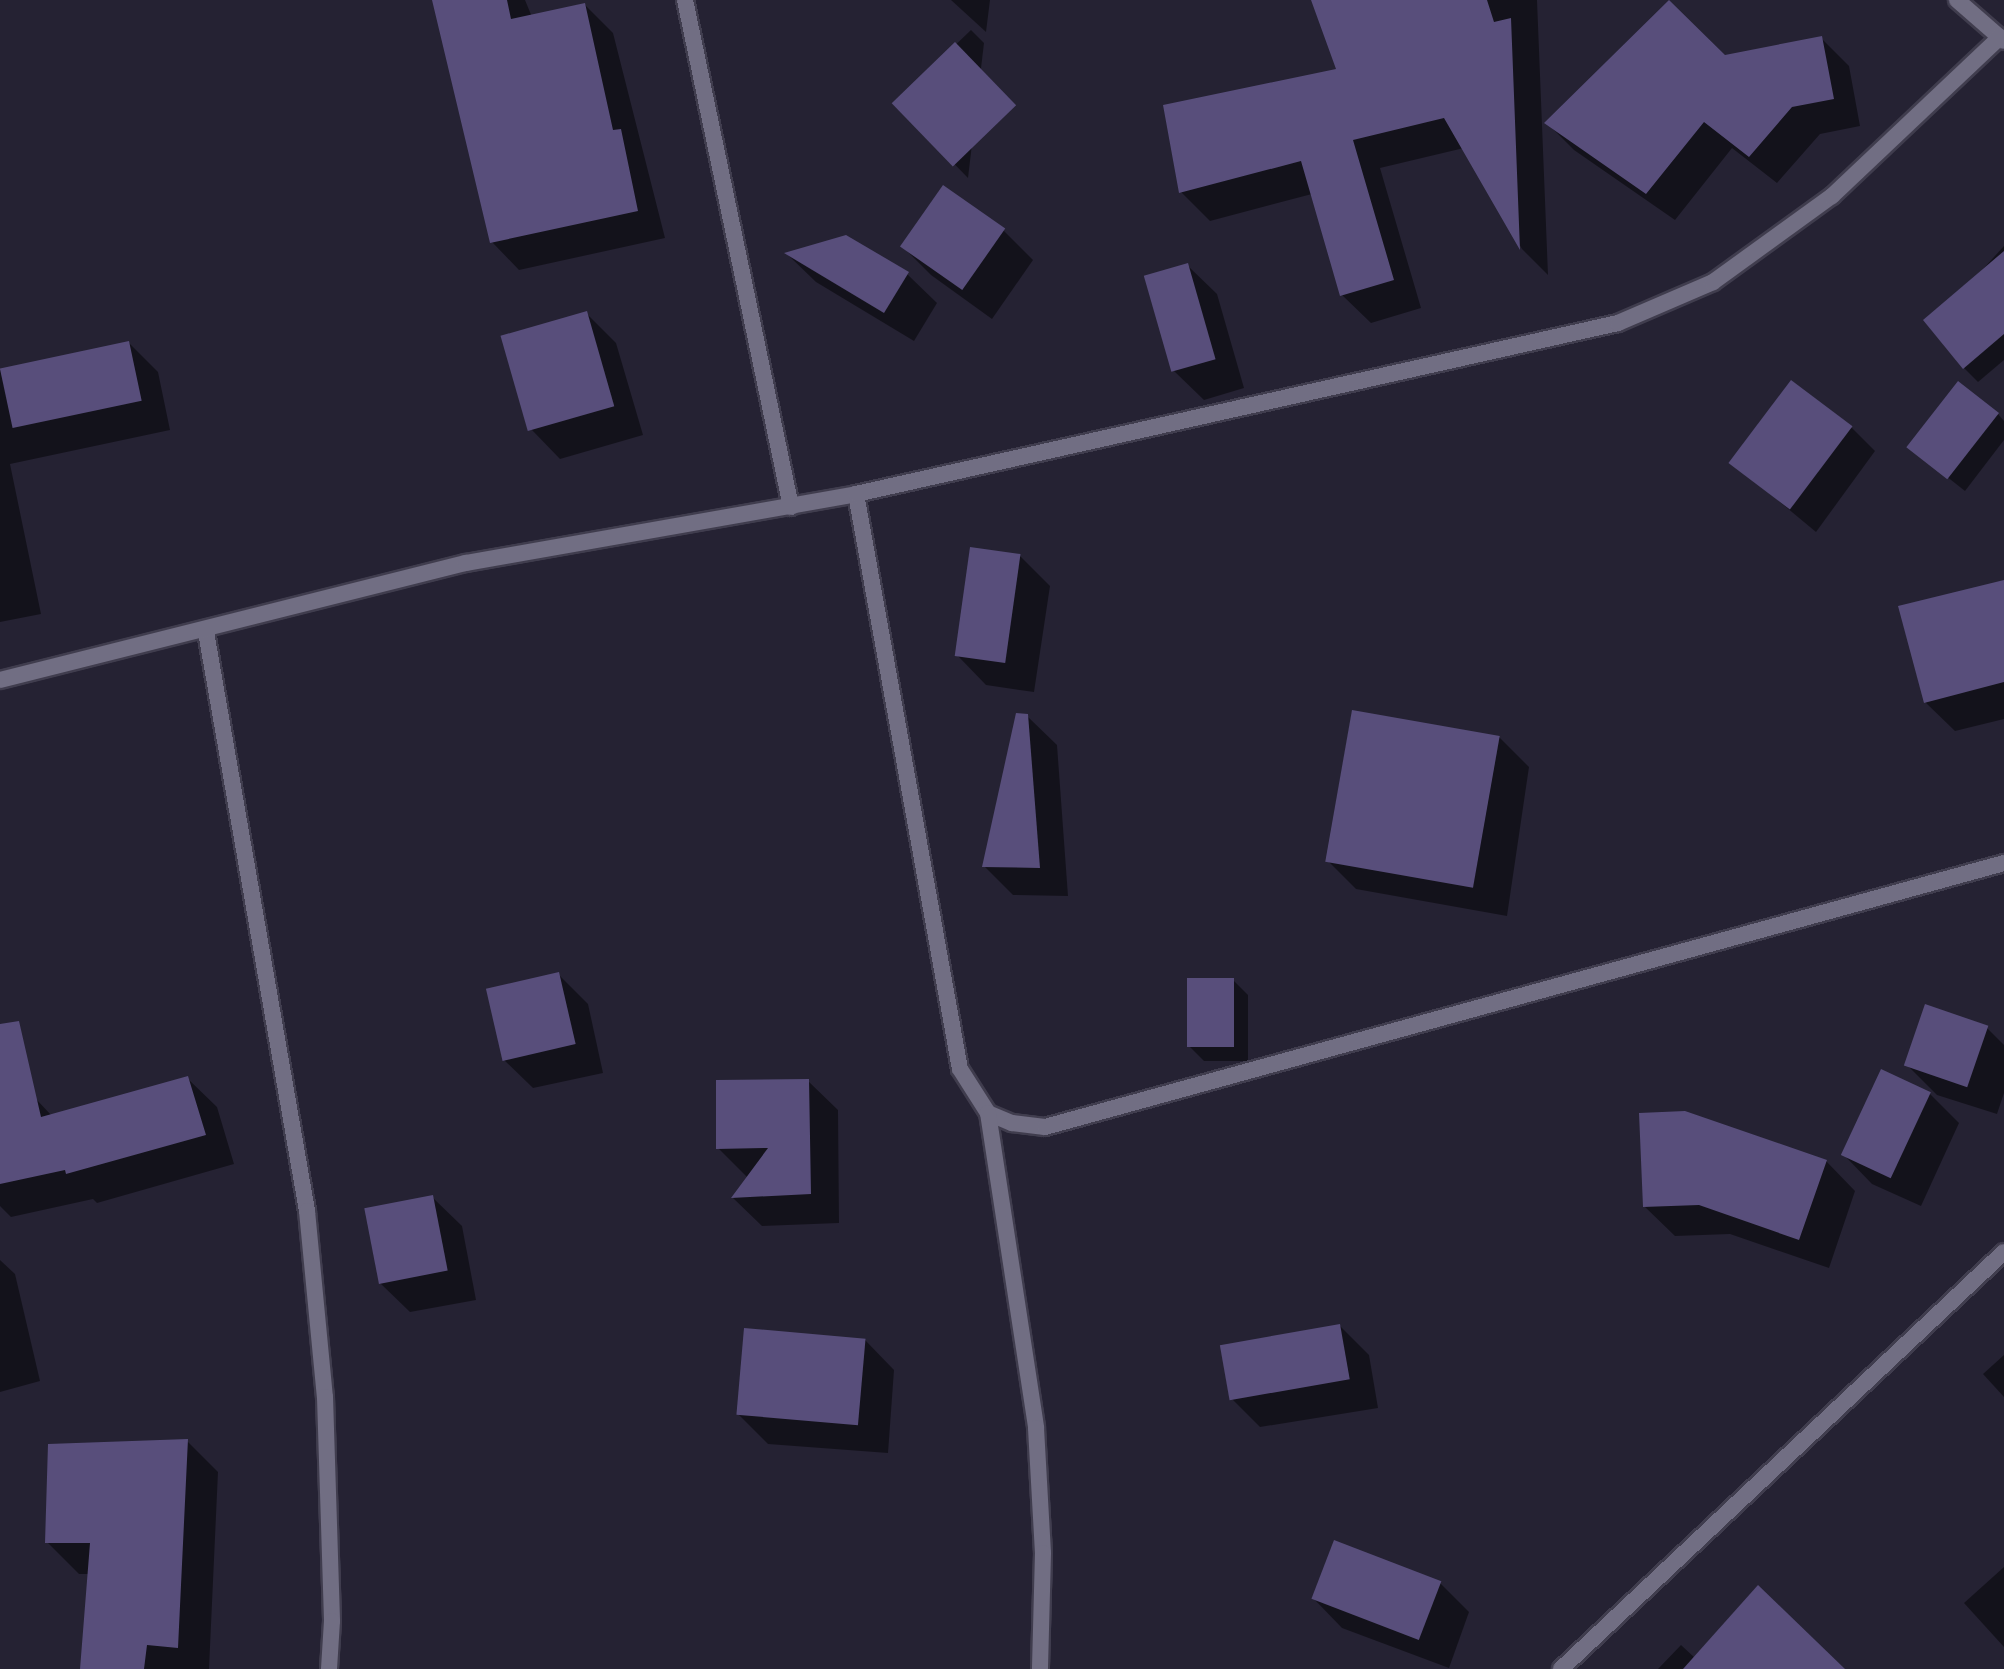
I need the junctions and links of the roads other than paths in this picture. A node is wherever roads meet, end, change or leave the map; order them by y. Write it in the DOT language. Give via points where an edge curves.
graph roads {
  1 [pos="685,0"];
  2 [pos="1957,0"];
  3 [pos="2002,39"];
  4 [pos="856,494"];
  5 [pos="791,507"];
  6 [pos="206,632"];
  7 [pos="0,680"];
  8 [pos="2004,863"];
  9 [pos="988,1113"];
  10 [pos="2004,1252"];
  11 [pos="329,1669"];
  12 [pos="1040,1669"];
  13 [pos="1561,1669"];
  1 -- 5 [label="street"];
  2 -- 3 [label="street"];
  3 -- 4 [label="street" via="1832,196 1713,282 1666,306 1512,349"];
  4 -- 5 [label="street"];
  4 -- 9 [label="street" via="960,1069"];
  5 -- 6 [label="street" via="466,563"];
  6 -- 7 [label="street"];
  6 -- 11 [label="street" via="307,1211 325,1397"];
  8 -- 9 [label="street" via="1045,1127"];
  9 -- 12 [label="street" via="1036,1428 1043,1553"];
  10 -- 13 [label="street"];
}
